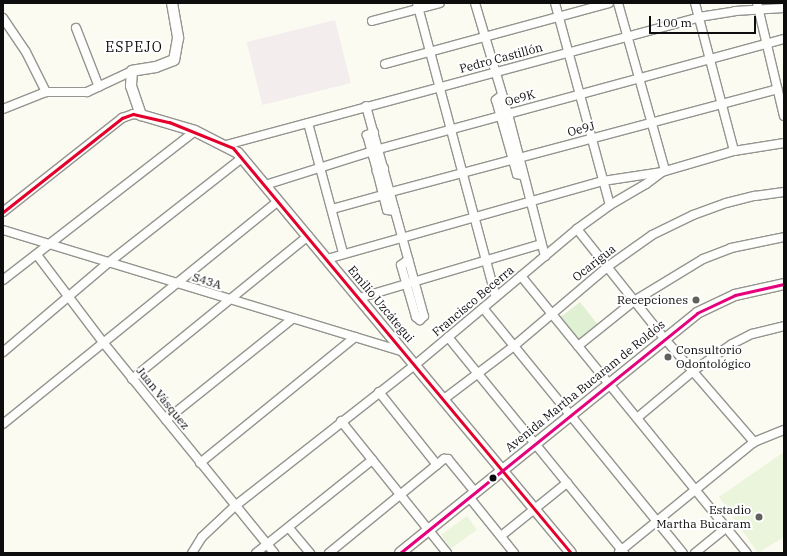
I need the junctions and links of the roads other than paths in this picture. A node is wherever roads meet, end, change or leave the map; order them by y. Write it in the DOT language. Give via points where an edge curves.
graph roads {
  1 [pos="172,3"];
  2 [pos="440,3"];
  3 [pos="475,3"];
  4 [pos="555,3"];
  5 [pos="609,3"];
  6 [pos="618,3"];
  7 [pos="695,3"];
  8 [pos="417,6"];
  9 [pos="758,6"];
  10 [pos="784,8"];
  11 [pos="559,16"];
  12 [pos="699,17"];
  13 [pos="3,18"];
  14 [pos="372,21"];
  15 [pos="76,28"];
  16 [pos="485,36"];
  17 [pos="627,36"];
  18 [pos="784,39"];
  19 [pos="767,44"];
  20 [pos="430,52"];
  21 [pos="569,52"];
  22 [pos="710,60"];
  23 [pos="385,64"];
  24 [pos="132,71"];
  25 [pos="495,71"];
  26 [pos="639,79"];
  27 [pos="99,87"];
  28 [pos="438,87"];
  29 [pos="777,89"];
  30 [pos="46,92"];
  31 [pos="580,93"];
  32 [pos="722,103"];
  33 [pos="366,106"];
  34 [pos="3,109"];
  35 [pos="141,115"];
  36 [pos="504,115"];
  37 [pos="784,116"];
  38 [pos="651,122"];
  39 [pos="308,123"];
  40 [pos="450,130"];
  41 [pos="195,131"];
  42 [pos="592,139"];
  43 [pos="784,143"];
  44 [pos="226,145"];
  45 [pos="375,150"];
  46 [pos="734,151"];
  47 [pos="242,158"];
  48 [pos="517,159"];
  49 [pos="320,166"];
  50 [pos="663,171"];
  51 [pos="461,174"];
  52 [pos="604,181"];
  53 [pos="265,185"];
  54 [pos="784,192"];
  55 [pos="387,194"];
  56 [pos="278,201"];
  57 [pos="530,201"];
  58 [pos="610,205"];
  59 [pos="332,209"];
  60 [pos="3,212"];
  61 [pos="473,218"];
  62 [pos="3,230"];
  63 [pos="577,230"];
  64 [pos="308,236"];
  65 [pos="402,237"];
  66 [pos="784,237"];
  67 [pos="51,243"];
  68 [pos="541,244"];
  69 [pos="343,253"];
  70 [pos="37,255"];
  71 [pos="545,256"];
  72 [pos="327,259"];
  73 [pos="485,259"];
  74 [pos="108,263"];
  75 [pos="607,267"];
  76 [pos="521,276"];
  77 [pos="3,280"];
  78 [pos="410,282"];
  79 [pos="176,284"];
  80 [pos="784,284"];
  81 [pos="496,297"];
  82 [pos="69,298"];
  83 [pos="359,298"];
  84 [pos="230,300"];
  85 [pos="634,301"];
  86 [pos="483,308"];
  87 [pos="552,314"];
  88 [pos="292,319"];
  89 [pos="784,326"];
  90 [pos="356,337"];
  91 [pos="448,337"];
  92 [pos="664,338"];
  93 [pos="102,341"];
  94 [pos="514,346"];
  95 [pos="578,346"];
  96 [pos="3,352"];
  97 [pos="405,352"];
  98 [pos="415,365"];
  99 [pos="693,371"];
  100 [pos="478,374"];
  101 [pos="132,379"];
  102 [pos="608,384"];
  103 [pos="379,392"];
  104 [pos="444,400"];
  105 [pos="570,414"];
  106 [pos="637,418"];
  107 [pos="166,420"];
  108 [pos="341,421"];
  109 [pos="3,424"];
  110 [pos="784,430"];
  111 [pos="754,442"];
  112 [pos="535,444"];
  113 [pos="372,460"];
  114 [pos="200,463"];
  115 [pos="437,465"];
  116 [pos="503,470"];
  117 [pos="567,483"];
  118 [pos="696,489"];
  119 [pos="401,494"];
  120 [pos="472,495"];
  121 [pos="235,506"];
  122 [pos="535,509"];
  123 [pos="657,522"];
  124 [pos="727,527"];
  125 [pos="289,528"];
  126 [pos="429,529"];
  127 [pos="501,536"];
  128 [pos="267,545"];
  129 [pos="333,552"];
  130 [pos="621,552"];
  131 [pos="192,553"];
  132 [pos="256,553"];
  133 [pos="274,553"];
  134 [pos="310,553"];
  135 [pos="400,553"];
  136 [pos="447,553"];
  137 [pos="514,553"];
  138 [pos="571,553"];
  139 [pos="683,553"];
  140 [pos="695,553"];
  141 [pos="747,553"];
  1 -- 24 [label="street" via="178,38 174,60 156,67"];
  2 -- 8 [label="street"];
  3 -- 16 [label="street"];
  4 -- 11 [label="street"];
  5 -- 11 [label="street"];
  6 -- 17 [label="street"];
  7 -- 12 [label="street"];
  8 -- 14 [label="street"];
  8 -- 20 [label="street"];
  9 -- 10 [label="street, Pedro Castillón"];
  9 -- 12 [label="street, Pedro Castillón"];
  9 -- 19 [label="street"];
  11 -- 16 [label="street"];
  11 -- 21 [label="street"];
  12 -- 17 [label="street, Pedro Castillón"];
  12 -- 22 [label="street"];
  13 -- 30 [label="street" via="26,52"];
  15 -- 27 [label="street"];
  16 -- 20 [label="street"];
  16 -- 25 [label="street"];
  17 -- 21 [label="street, Pedro Castillón"];
  17 -- 26 [label="street"];
  18 -- 19 [label="street, Oe9K"];
  19 -- 22 [label="street, Oe9K"];
  19 -- 29 [label="street"];
  20 -- 23 [label="street"];
  20 -- 28 [label="street"];
  21 -- 25 [label="street, Pedro Castillón"];
  21 -- 31 [label="street"];
  22 -- 26 [label="street, Oe9K"];
  22 -- 32 [label="street"];
  24 -- 27 [label="street"];
  24 -- 35 [label="street" via="131,86"];
  25 -- 28 [label="street, Pedro Castillón"];
  25 -- 36 [label="street" via="502,95"];
  26 -- 31 [label="street, Oe9K"];
  26 -- 38 [label="street"];
  27 -- 30 [label="street" via="74,94"];
  28 -- 33 [label="street, Pedro Castillón"];
  28 -- 40 [label="street"];
  29 -- 32 [label="street, Oe9J"];
  29 -- 37 [label="street"];
  30 -- 34 [label="street"];
  31 -- 36 [label="street, Oe9K"];
  31 -- 42 [label="street"];
  32 -- 38 [label="street, Oe9J"];
  32 -- 46 [label="street"];
  33 -- 39 [label="street, Pedro Castillón"];
  33 -- 45 [label="street" via="374,132"];
  35 -- 41 [label="street, Emilio Uzcátegui"];
  35 -- 60 [label="street" via="133,114 122,118"];
  36 -- 40 [label="street, Oe9K"];
  36 -- 48 [label="street"];
  38 -- 42 [label="street, Oe9J"];
  38 -- 50 [label="street"];
  39 -- 44 [label="street, Pedro Castillón"];
  39 -- 49 [label="street"];
  40 -- 45 [label="street, Oe9K"];
  40 -- 51 [label="street"];
  41 -- 44 [label="street, Emilio Uzcátegui"];
  41 -- 67 [label="street"];
  42 -- 48 [label="street, Oe9J"];
  42 -- 52 [label="street"];
  43 -- 46 [label="street, Francisco Becerra"];
  44 -- 47 [label="street, Emilio Uzcátegui"];
  45 -- 49 [label="street, Oe9K"];
  45 -- 55 [label="street"];
  46 -- 50 [label="street, Francisco Becerra"];
  47 -- 53 [label="street, Emilio Uzcátegui"];
  47 -- 74 [label="street"];
  48 -- 51 [label="street, Oe9J"];
  48 -- 57 [label="street"];
  49 -- 53 [label="street, Oe9K"];
  49 -- 59 [label="street"];
  50 -- 52 [label="street"];
  50 -- 58 [label="street, Francisco Becerra"];
  51 -- 55 [label="street, Oe9J"];
  51 -- 61 [label="street"];
  52 -- 57 [label="street"];
  52 -- 58 [label="street"];
  53 -- 56 [label="street, Emilio Uzcátegui"];
  54 -- 75 [label="street, Ocarigua" via="755,196 693,215 652,235"];
  55 -- 59 [label="street, Oe9J"];
  55 -- 65 [label="street"];
  56 -- 64 [label="street, Emilio Uzcátegui"];
  56 -- 79 [label="street"];
  57 -- 61 [label="street"];
  57 -- 68 [label="street"];
  58 -- 63 [label="street, Francisco Becerra"];
  59 -- 69 [label="street"];
  61 -- 65 [label="street"];
  61 -- 73 [label="street"];
  62 -- 67 [label="street, S43A"];
  63 -- 71 [label="street, Francisco Becerra"];
  63 -- 75 [label="street"];
  64 -- 72 [label="street, Emilio Uzcátegui"];
  64 -- 84 [label="street"];
  65 -- 69 [label="street"];
  65 -- 78 [label="street"];
  66 -- 85 [label="street" via="731,248 703,259"];
  67 -- 70 [label="street"];
  67 -- 74 [label="street, S43A"];
  68 -- 71 [label="street"];
  68 -- 73 [label="street"];
  69 -- 72 [label="street"];
  70 -- 77 [label="street"];
  70 -- 82 [label="street, Juan Vásquez"];
  71 -- 76 [label="street, Francisco Becerra"];
  72 -- 83 [label="street, Emilio Uzcátegui"];
  73 -- 78 [label="street"];
  73 -- 81 [label="street"];
  74 -- 79 [label="street, S43A"];
  74 -- 82 [label="street"];
  75 -- 85 [label="street"];
  75 -- 87 [label="street, Ocarigua"];
  76 -- 81 [label="street, Francisco Becerra"];
  76 -- 87 [label="street"];
  78 -- 83 [label="street"];
  79 -- 84 [label="street, S43A"];
  79 -- 93 [label="street"];
  80 -- 92 [label="street, Avenida Martha Bucaram de Roldós" via="755,289 721,300 697,313"];
  81 -- 86 [label="street, Francisco Becerra"];
  82 -- 93 [label="street, Juan Vásquez"];
  82 -- 96 [label="street"];
  83 -- 97 [label="street, Emilio Uzcátegui"];
  84 -- 88 [label="street, S43A"];
  84 -- 101 [label="street"];
  85 -- 92 [label="street"];
  85 -- 95 [label="street"];
  86 -- 91 [label="street, Francisco Becerra"];
  86 -- 94 [label="street"];
  87 -- 94 [label="street, Ocarigua"];
  87 -- 95 [label="street"];
  88 -- 90 [label="street, S43A"];
  88 -- 107 [label="street"];
  89 -- 99 [label="street" via="752,334 732,344"];
  90 -- 97 [label="street, S43A"];
  90 -- 114 [label="street"];
  91 -- 98 [label="street, Francisco Becerra"];
  91 -- 100 [label="street"];
  92 -- 99 [label="street"];
  92 -- 102 [label="street, Avenida Martha Bucaram de Roldós"];
  93 -- 101 [label="street, Juan Vásquez"];
  93 -- 109 [label="street"];
  94 -- 100 [label="street, Ocarigua"];
  94 -- 105 [label="street"];
  95 -- 102 [label="street"];
  97 -- 98 [label="street, Emilio Uzcátegui"];
  98 -- 103 [label="street, Francisco Becerra"];
  98 -- 104 [label="street, Emilio Uzcátegui"];
  99 -- 106 [label="street"];
  99 -- 111 [label="street"];
  100 -- 104 [label="street, Ocarigua"];
  100 -- 112 [label="street"];
  101 -- 107 [label="street, Juan Vásquez"];
  102 -- 105 [label="street, Avenida Martha Bucaram de Roldós"];
  102 -- 106 [label="street"];
  103 -- 108 [label="street, Francisco Becerra"];
  103 -- 115 [label="street"];
  104 -- 116 [label="street, Emilio Uzcátegui"];
  105 -- 112 [label="street, Avenida Martha Bucaram de Roldós"];
  105 -- 123 [label="street"];
  106 -- 118 [label="street"];
  107 -- 114 [label="street, Juan Vásquez"];
  108 -- 113 [label="street"];
  108 -- 121 [label="street, Francisco Becerra"];
  110 -- 111 [label="street"];
  111 -- 118 [label="street"];
  112 -- 116 [label="street, Avenida Martha Bucaram de Roldós"];
  112 -- 117 [label="street"];
  113 -- 119 [label="street"];
  113 -- 125 [label="street"];
  114 -- 121 [label="street, Juan Vásquez"];
  115 -- 119 [label="street"];
  115 -- 120 [label="street" via="448,459"];
  116 -- 120 [label="street, Avenida Martha Bucaram de Roldós"];
  116 -- 122 [label="street, Emilio Uzcátegui"];
  117 -- 122 [label="street"];
  117 -- 130 [label="street"];
  118 -- 123 [label="street"];
  118 -- 124 [label="street"];
  119 -- 126 [label="street"];
  119 -- 129 [label="street"];
  120 -- 126 [label="street, Avenida Martha Bucaram de Roldós"];
  120 -- 127 [label="street"];
  121 -- 128 [label="street, Juan Vásquez"];
  121 -- 131 [label="street, Francisco Becerra" via="202,537"];
  122 -- 127 [label="street"];
  122 -- 138 [label="street, Emilio Uzcátegui"];
  123 -- 130 [label="street"];
  123 -- 139 [label="street"];
  124 -- 140 [label="street"];
  124 -- 141 [label="street"];
  125 -- 128 [label="street"];
  125 -- 134 [label="street"];
  126 -- 135 [label="street, Avenida Martha Bucaram de Roldós"];
  126 -- 136 [label="street"];
  127 -- 137 [label="street"];
  128 -- 132 [label="street"];
  128 -- 133 [label="street, Juan Vásquez"];
}
